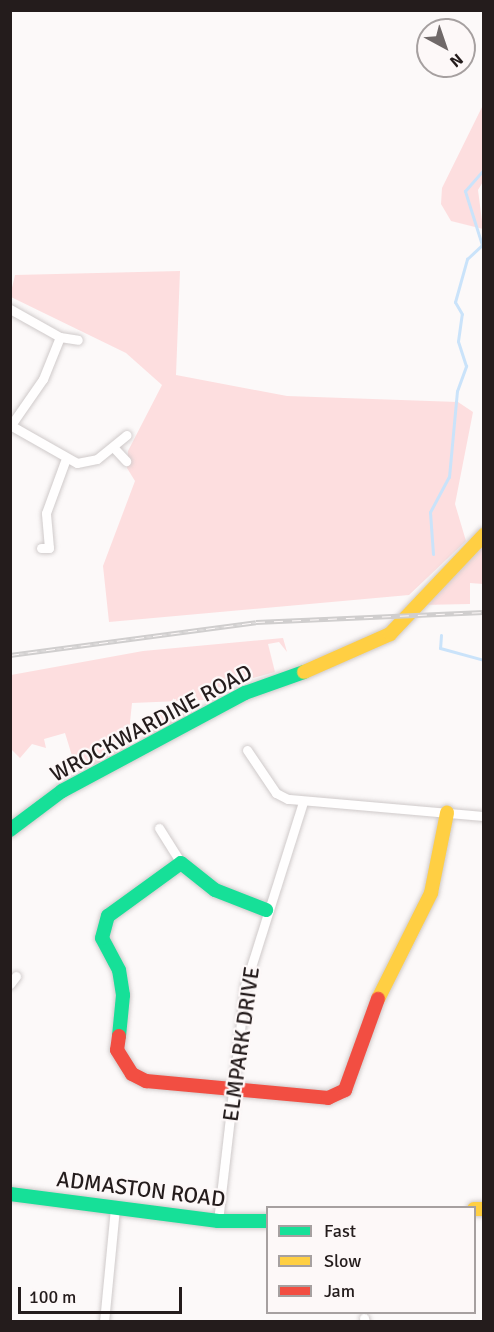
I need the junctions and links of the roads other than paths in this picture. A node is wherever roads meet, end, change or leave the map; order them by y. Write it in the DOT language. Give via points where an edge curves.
graph roads {
  1 [pos="10,309"];
  2 [pos="60,337"];
  3 [pos="78,340"];
  4 [pos="11,425"];
  5 [pos="127,435"];
  6 [pos="114,448"];
  7 [pos="65,460"];
  8 [pos="126,461"];
  9 [pos="483,535"];
  10 [pos="41,548"];
  11 [pos="247,750"];
  12 [pos="303,802"];
  13 [pos="447,813"];
  14 [pos="483,816"];
  15 [pos="159,828"];
  16 [pos="10,830"];
  17 [pos="181,863"];
  18 [pos="266,910"];
  19 [pos="235,1089"];
  20 [pos="10,1194"];
  21 [pos="115,1208"];
  22 [pos="218,1221"];
  23 [pos="266,1221"];
  24 [pos="104,1322"];
  1 -- 2 [label="street"];
  2 -- 3 [label="street"];
  2 -- 4 [label="street" via="43,379"];
  4 -- 7 [label="street"];
  5 -- 6 [label="street"];
  6 -- 7 [label="street" via="97,459"];
  6 -- 8 [label="street"];
  7 -- 10 [label="street" via="46,513 50,548"];
  9 -- 16 [label="street, WROCKWARDINE ROAD" via="390,634 341,659 245,693 196,724 62,791"];
  11 -- 12 [label="street" via="276,793"];
  12 -- 13 [label="street"];
  12 -- 18 [label="street, ELMPARK DRIVE"];
  13 -- 14 [label="street"];
  13 -- 19 [label="street" via="431,893 390,968 351,1082 328,1098"];
  15 -- 17 [label="street"];
  17 -- 18 [label="street" via="215,890"];
  17 -- 19 [label="street" via="108,916 103,927 102,938 122,983 117,1050 120,1063 146,1081"];
  18 -- 19 [label="street, ELMPARK DRIVE" via="245,986"];
  19 -- 22 [label="street, ELMPARK DRIVE"];
  20 -- 21 [label="street, ADMASTON ROAD"];
  21 -- 22 [label="street, ADMASTON ROAD"];
  21 -- 24 [label="street"];
  22 -- 23 [label="street, ADMASTON ROAD"];
}
